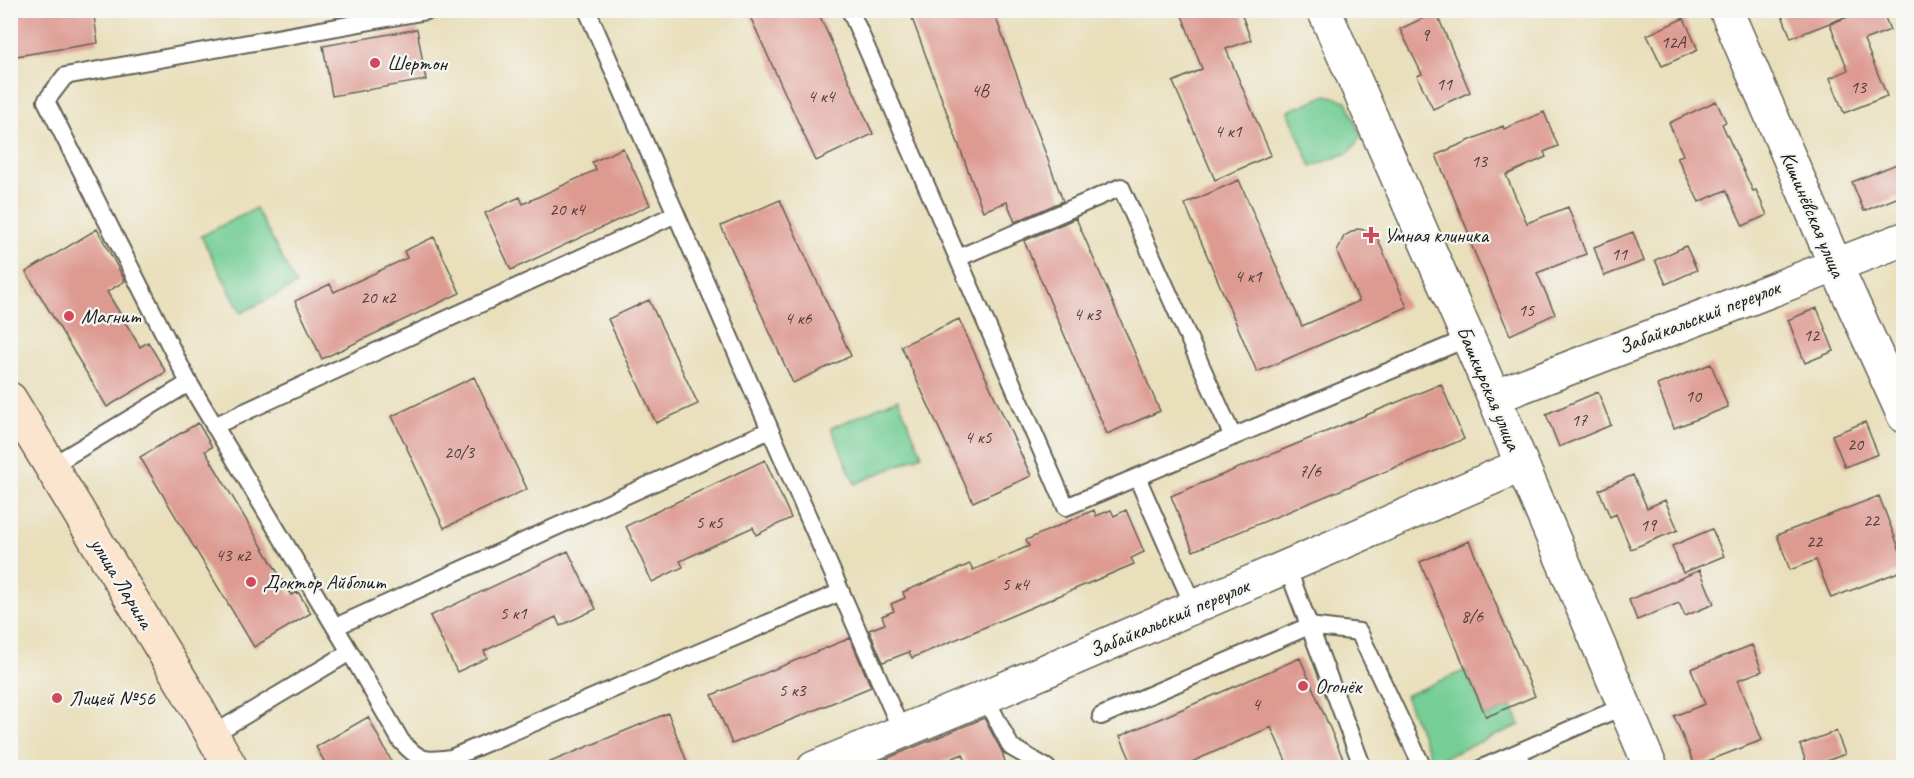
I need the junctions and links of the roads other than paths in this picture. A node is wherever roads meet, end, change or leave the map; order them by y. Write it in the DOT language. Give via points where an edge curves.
graph roads {
  1 [pos="432,10"];
  2 [pos="588,10"];
  3 [pos="850,10"];
  4 [pos="1324,10"];
  5 [pos="1726,10"];
  6 [pos="339,19"];
  7 [pos="676,214"];
  8 [pos="1904,239"];
  9 [pos="958,258"];
  10 [pos="1835,264"];
  11 [pos="1468,338"];
  12 [pos="189,383"];
  13 [pos="1494,397"];
  14 [pos="10,399"];
  15 [pos="1904,416"];
  16 [pos="214,426"];
  17 [pos="770,430"];
  18 [pos="1233,437"];
  19 [pos="1522,465"];
  20 [pos="51,466"];
  21 [pos="1137,477"];
  22 [pos="1287,567"];
  23 [pos="841,592"];
  24 [pos="1194,607"];
  25 [pos="1309,626"];
  26 [pos="335,627"];
  27 [pos="350,652"];
  28 [pos="985,697"];
  29 [pos="1624,706"];
  30 [pos="1101,716"];
  31 [pos="902,732"];
  32 [pos="212,735"];
  33 [pos="1521,760"];
  34 [pos="231,768"];
  35 [pos="814,768"];
  36 [pos="1047,768"];
  37 [pos="1363,768"];
  38 [pos="1423,768"];
  39 [pos="1482,768"];
  40 [pos="1651,768"];
  1 -- 6 [label="lane"];
  2 -- 7 [label="lane"];
  3 -- 9 [label="lane"];
  4 -- 11 [label="street, Башкирская улица"];
  5 -- 10 [label="street, Кишинёвская улица"];
  6 -- 12 [label="lane" via="65,76 46,101"];
  7 -- 16 [label="lane"];
  7 -- 17 [label="lane"];
  8 -- 10 [label="street, Забайкальский переулок"];
  9 -- 18 [label="lane" via="1121,187"];
  9 -- 21 [label="lane" via="1066,507"];
  10 -- 13 [label="street, Забайкальский переулок"];
  10 -- 15 [label="street, Кишинёвская улица"];
  11 -- 13 [label="street, Башкирская улица"];
  11 -- 18 [label="lane"];
  12 -- 16 [label="lane"];
  12 -- 20 [label="lane"];
  13 -- 19 [label="street, Башкирская улица"];
  14 -- 20 [label="main road, улица Ларина"];
  16 -- 26 [label="lane"];
  17 -- 23 [label="lane"];
  17 -- 26 [label="lane"];
  18 -- 21 [label="lane"];
  19 -- 22 [label="street, Забайкальский переулок"];
  19 -- 29 [label="street, Башкирская улица"];
  20 -- 32 [label="main road, улица Ларина"];
  21 -- 24 [label="lane"];
  22 -- 24 [label="street, Забайкальский переулок"];
  22 -- 25 [label="lane"];
  23 -- 27 [label="lane" via="451,758 429,762 411,753 401,741"];
  23 -- 31 [label="lane"];
  24 -- 28 [label="street, Забайкальский переулок"];
  25 -- 30 [label="lane"];
  25 -- 37 [label="lane"];
  25 -- 38 [label="lane" via="1359,632"];
  26 -- 27 [label="lane"];
  27 -- 32 [label="lane"];
  28 -- 31 [label="street, Забайкальский переулок"];
  28 -- 36 [label="lane" via="1011,747"];
  29 -- 33 [label="lane"];
  29 -- 40 [label="street, Башкирская улица"];
  31 -- 35 [label="street, Забайкальский переулок"];
  32 -- 34 [label="main road, улица Ларина"];
  33 -- 39 [label="lane"];
}
